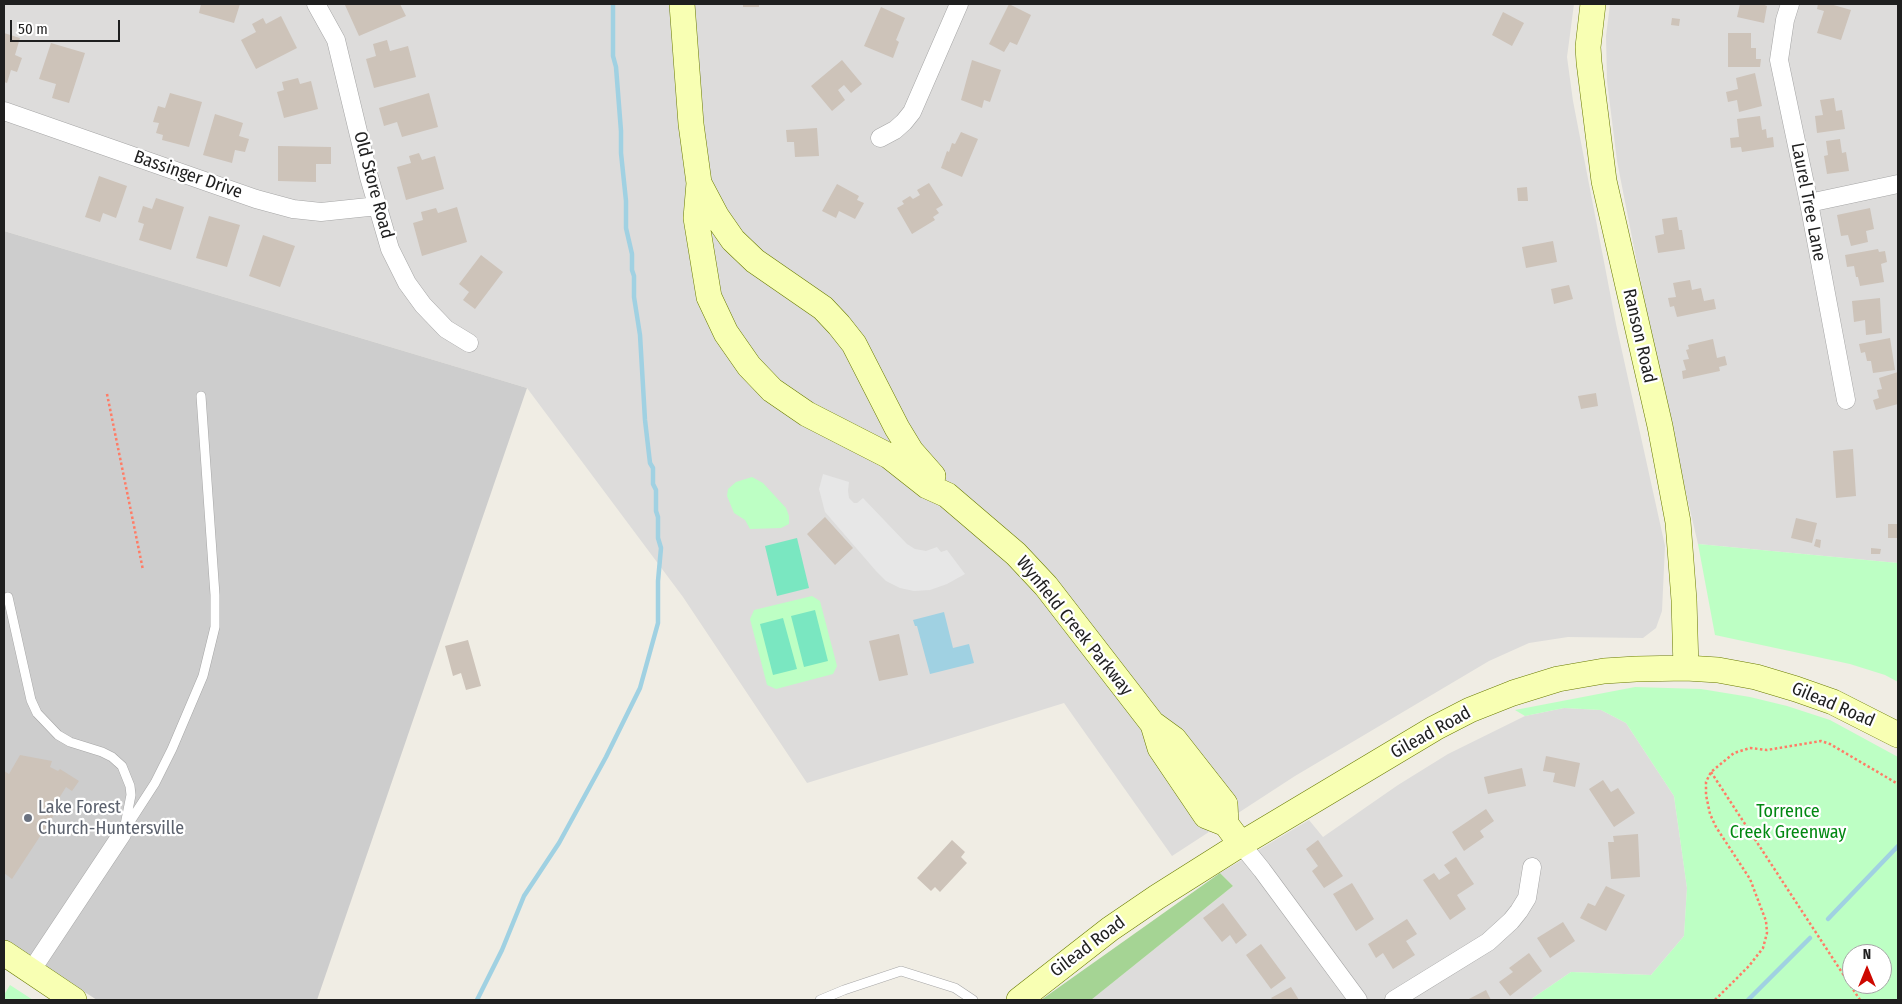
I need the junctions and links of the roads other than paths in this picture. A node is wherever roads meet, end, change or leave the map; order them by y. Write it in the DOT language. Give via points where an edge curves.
graph roads {
  1 [pos="316,4"];
  2 [pos="682,4"];
  3 [pos="959,4"];
  4 [pos="1594,4"];
  5 [pos="1790,4"];
  6 [pos="4,111"];
  7 [pos="880,138"];
  8 [pos="699,182"];
  9 [pos="1898,184"];
  10 [pos="1809,203"];
  11 [pos="378,206"];
  12 [pos="469,343"];
  13 [pos="201,396"];
  14 [pos="1846,400"];
  15 [pos="947,495"];
  16 [pos="8,597"];
  17 [pos="1686,668"];
  18 [pos="1898,734"];
  19 [pos="122,834"];
  20 [pos="1241,844"];
  21 [pos="1532,868"];
  22 [pos="4,953"];
  23 [pos="31,971"];
  24 [pos="74,1000"];
  25 [pos="820,1000"];
  26 [pos="973,1000"];
  27 [pos="1019,1000"];
  28 [pos="1358,1000"];
  29 [pos="1394,1000"];
  1 -- 11 [label="street, Old Store Road" via="336,40"];
  2 -- 8 [label="street, Wynfield Creek Parkway"];
  3 -- 7 [label="street" via="912,112 895,130"];
  4 -- 17 [label="street, Ranson Road" via="1588,47 1604,181 1660,426 1678,522"];
  5 -- 10 [label="street, Laurel Tree Lane" via="1779,60"];
  6 -- 11 [label="street, Bassinger Drive" via="293,209 321,212"];
  8 -- 15 [label="street, Wynfield Creek Parkway" via="717,217 734,240 755,261 823,308 839,325 854,344 896,428"];
  8 -- 15 [label="street, Wynfield Creek Parkway" via="696,218 709,298 726,333 749,366 772,390 807,414 889,456 927,486"];
  9 -- 10 [label="street"];
  10 -- 14 [label="street, Laurel Tree Lane"];
  11 -- 12 [label="street, Old Store Road" via="390,249 407,283 446,329"];
  13 -- 19 [label="lane" via="215,627 203,676 172,749 155,783"];
  15 -- 20 [label="street, Wynfield Creek Parkway" via="1033,571 1152,723 1174,739 1225,804 1226,824"];
  16 -- 19 [label="lane" via="36,713 70,742 112,757 126,774 131,795"];
  17 -- 18 [label="street, Gilead Road" via="1718,670 1796,688"];
  17 -- 20 [label="street, Gilead Road" via="1612,671 1558,679 1470,710"];
  19 -- 23 [label="street"];
  20 -- 27 [label="street, Gilead Road" via="1110,929"];
  20 -- 28 [label="street, Wynfield Creek Parkway"];
  21 -- 29 [label="street" via="1527,898 1511,921 1488,942"];
  22 -- 23 [label="street"];
  23 -- 24 [label="street"];
  25 -- 26 [label="lane" via="901,971 955,988"];
}
